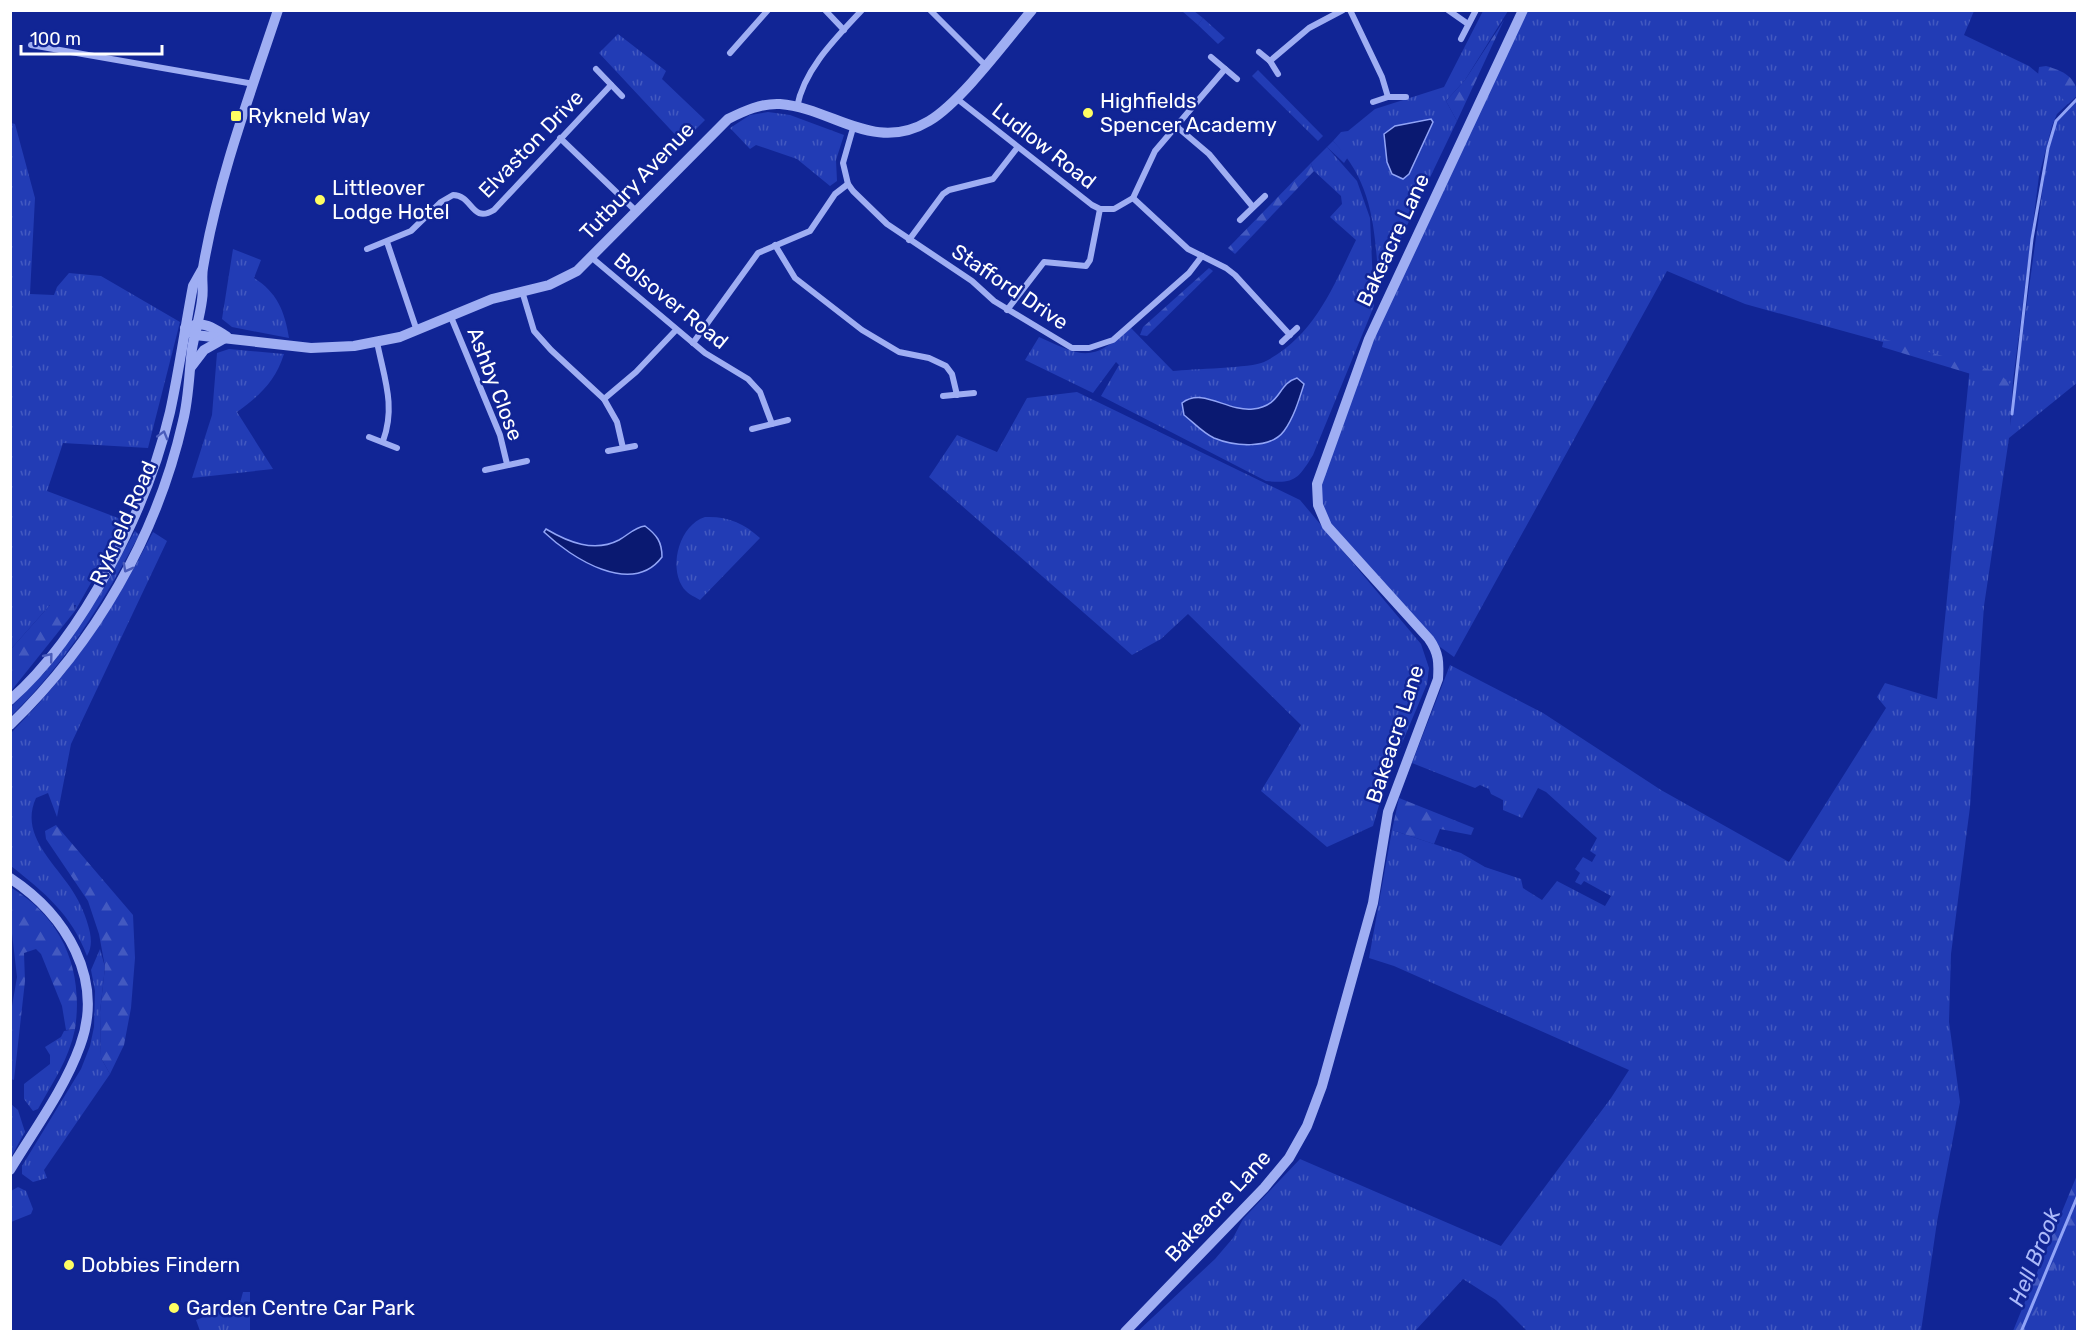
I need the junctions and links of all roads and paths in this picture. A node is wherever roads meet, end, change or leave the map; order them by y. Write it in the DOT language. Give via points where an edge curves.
graph roads {
  1 [pos="278,10"];
  2 [pos="768,10"];
  3 [pos="825,10"];
  4 [pos="862,10"];
  5 [pos="930,10"];
  6 [pos="1032,10"];
  7 [pos="1322,10"];
  8 [pos="1343,10"];
  9 [pos="1350,10"];
  10 [pos="1448,10"];
  11 [pos="1476,10"];
  12 [pos="1524,10"];
  13 [pos="1326,18"];
  14 [pos="1468,24"];
  15 [pos="844,30"];
  16 [pos="1461,39"];
  17 [pos="31,45"];
  18 [pos="1259,52"];
  19 [pos="730,53"];
  20 [pos="1211,57"];
  21 [pos="1270,60"];
  22 [pos="985,65"];
  23 [pos="596,69"];
  24 [pos="1225,69"];
  25 [pos="1278,74"];
  26 [pos="1237,79"];
  27 [pos="254,84"];
  28 [pos="610,85"];
  29 [pos="622,96"];
  30 [pos="1388,97"];
  31 [pos="1406,97"];
  32 [pos="956,98"];
  33 [pos="1372,102"];
  34 [pos="797,107"];
  35 [pos="1176,126"];
  36 [pos="854,128"];
  37 [pos="560,138"];
  38 [pos="1017,148"];
  39 [pos="848,184"];
  40 [pos="1265,196"];
  41 [pos="1133,198"];
  42 [pos="1253,207"];
  43 [pos="1100,209"];
  44 [pos="636,211"];
  45 [pos="1240,220"];
  46 [pos="909,240"];
  47 [pos="387,242"];
  48 [pos="775,245"];
  49 [pos="367,249"];
  50 [pos="1202,255"];
  51 [pos="591,257"];
  52 [pos="203,269"];
  53 [pos="522,290"];
  54 [pos="1006,310"];
  55 [pos="451,316"];
  56 [pos="185,328"];
  57 [pos="1298,328"];
  58 [pos="196,329"];
  59 [pos="676,330"];
  60 [pos="417,331"];
  61 [pos="1290,335"];
  62 [pos="228,337"];
  63 [pos="378,342"];
  64 [pos="1282,342"];
  65 [pos="693,343"];
  66 [pos="191,367"];
  67 [pos="974,393"];
  68 [pos="957,394"];
  69 [pos="943,396"];
  70 [pos="604,399"];
  71 [pos="788,420"];
  72 [pos="772,424"];
  73 [pos="752,429"];
  74 [pos="369,437"];
  75 [pos="382,441"];
  76 [pos="635,446"];
  77 [pos="397,448"];
  78 [pos="623,448"];
  79 [pos="608,451"];
  80 [pos="527,461"];
  81 [pos="507,464"];
  82 [pos="485,470"];
  83 [pos="10,700"];
  84 [pos="10,725"];
  85 [pos="10,878"];
  86 [pos="10,1170"];
  87 [pos="1125,1332"];
  1 -- 27 [label="street, Rykneld Road"];
  2 -- 19 [label="street"];
  3 -- 15 [label="street"];
  4 -- 15 [label="street"];
  5 -- 22 [label="street"];
  6 -- 22 [label="street, Tutbury Avenue"];
  7 -- 13 [label="street"];
  8 -- 13 [label="street"];
  9 -- 30 [label="street"];
  10 -- 14 [label="street"];
  11 -- 14 [label="street"];
  12 -- 87 [label="street, Bakeacre Lane" via="1369,339 1317,484 1318,505 1327,526 1429,639 1439,664 1438,679 1388,812 1373,903 1322,1086 1307,1126 1289,1158"];
  13 -- 21 [label="street"];
  14 -- 16 [label="street"];
  15 -- 34 [label="street" via="808,75"];
  17 -- 27 [label="street"];
  18 -- 21 [label="street"];
  20 -- 24 [label="street"];
  21 -- 25 [label="street"];
  22 -- 32 [label="street, Tutbury Avenue"];
  23 -- 28 [label="street, Elvaston Drive"];
  24 -- 26 [label="street"];
  24 -- 35 [label="street"];
  27 -- 52 [label="street, Rykneld Road" via="227,167"];
  28 -- 29 [label="street, Elvaston Drive"];
  28 -- 37 [label="street, Elvaston Drive"];
  30 -- 31 [label="street"];
  30 -- 33 [label="street"];
  32 -- 36 [label="street, Tutbury Avenue" via="932,120 899,132"];
  32 -- 38 [label="street, Ludlow Road"];
  34 -- 36 [label="street, Tutbury Avenue"];
  34 -- 44 [label="street, Tutbury Avenue" via="763,105 728,119"];
  35 -- 41 [label="street" via="1147,164"];
  35 -- 42 [label="street" via="1209,154"];
  36 -- 39 [label="street" via="843,163"];
  37 -- 44 [label="street"];
  37 -- 47 [label="street, Elvaston Drive" via="495,210 480,214 463,197 453,195 411,231"];
  38 -- 43 [label="street, Ludlow Road"];
  38 -- 46 [label="street" via="993,179 943,194"];
  39 -- 46 [label="street, Stafford Drive" via="887,224"];
  39 -- 48 [label="street" via="835,194 810,231"];
  40 -- 42 [label="street"];
  41 -- 43 [label="street, Ludlow Road" via="1114,209"];
  41 -- 50 [label="street" via="1176,240"];
  42 -- 45 [label="street"];
  43 -- 54 [label="street" via="1086,266 1044,262"];
  44 -- 51 [label="street, Tutbury Avenue"];
  46 -- 54 [label="street, Stafford Drive" via="972,281"];
  47 -- 49 [label="street, Elvaston Drive"];
  47 -- 60 [label="street"];
  48 -- 65 [label="street" via="751,260"];
  48 -- 68 [label="street" via="795,278 862,330 899,352 946,366"];
  50 -- 54 [label="street, Stafford Drive" via="1196,266 1138,318 1113,340 1099,346 1072,348"];
  50 -- 61 [label="street" via="1235,275"];
  51 -- 53 [label="street, Tutbury Avenue" via="563,280"];
  51 -- 59 [label="street, Bolsover Road"];
  52 -- 56 [label="street, Rykneld Road" via="193,286"];
  52 -- 58 [label="street, Rykneld Road" via="203,297"];
  53 -- 55 [label="street, Tutbury Avenue"];
  53 -- 70 [label="street" via="529,320 543,342"];
  55 -- 60 [label="street, Tutbury Avenue"];
  55 -- 81 [label="street, Ashby Close" via="500,435"];
  56 -- 58 [label="street"];
  83 -- 56 [label="street, Rykneld Road, one-way" via="76,621 124,537 162,441"];
  57 -- 61 [label="street"];
  58 -- 62 [label="street, Tutbury Avenue" via="212,326"];
  58 -- 66 [label="street, Rykneld Road"];
  59 -- 65 [label="street, Bolsover Road"];
  59 -- 70 [label="street"];
  60 -- 63 [label="street, Tutbury Avenue"];
  61 -- 64 [label="street"];
  62 -- 63 [label="street, Tutbury Avenue" via="311,348"];
  62 -- 66 [label="street" via="204,350"];
  63 -- 75 [label="street" via="390,396 389,424"];
  65 -- 72 [label="street, Bolsover Road" via="748,379 760,392"];
  66 -- 84 [label="street, Rykneld Road, one-way" via="183,420 167,479 128,567 110,601 67,662"];
  67 -- 68 [label="street"];
  68 -- 69 [label="street"];
  70 -- 78 [label="street" via="617,422"];
  71 -- 72 [label="street"];
  72 -- 73 [label="street"];
  74 -- 75 [label="street"];
  75 -- 77 [label="street"];
  76 -- 78 [label="street"];
  78 -- 79 [label="street"];
  80 -- 81 [label="street, Ashby Close"];
  81 -- 82 [label="street, Ashby Close"];
  85 -- 86 [label="street" via="37,897 63,927 82,967 88,1008 84,1035 70,1069"];
}
